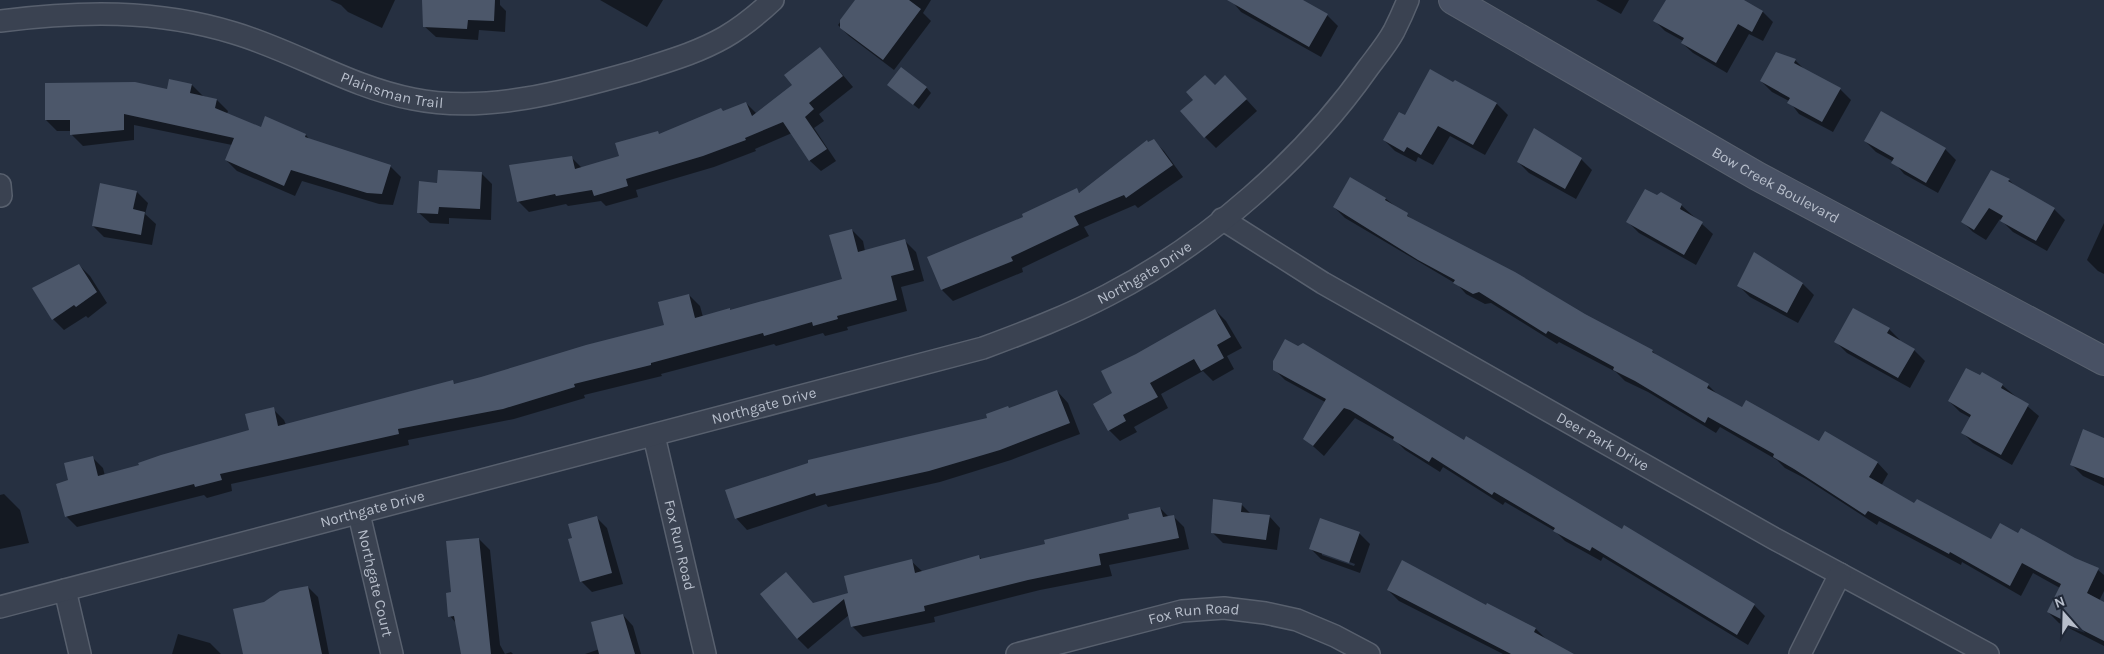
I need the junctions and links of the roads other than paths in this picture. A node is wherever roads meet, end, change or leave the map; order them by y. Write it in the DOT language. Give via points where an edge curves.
graph roads {
  1 [pos="773,0"];
  2 [pos="1408,0"];
  3 [pos="1453,0"];
  4 [pos="0,21"];
  5 [pos="1222,219"];
  6 [pos="2104,361"];
  7 [pos="654,436"];
  8 [pos="358,514"];
  9 [pos="1840,574"];
  10 [pos="65,590"];
  11 [pos="0,607"];
  12 [pos="80,654"];
  13 [pos="392,654"];
  14 [pos="705,654"];
  15 [pos="1016,654"];
  16 [pos="1368,654"];
  17 [pos="1800,654"];
  18 [pos="1988,654"];
  1 -- 4 [label="street, Plainsman Trail" via="726,37 689,55 588,85 494,103 458,104 414,100 372,89 234,33 172,19 109,13 56,14"];
  2 -- 5 [label="street, Northgate Drive" via="1394,32 1345,100 1276,174"];
  3 -- 6 [label="street, Bow Creek Boulevard" via="1757,176"];
  5 -- 7 [label="street, Northgate Drive" via="1168,259 1048,324 983,348"];
  5 -- 9 [label="street, Deer Park Drive" via="1331,288"];
  7 -- 8 [label="street, Northgate Drive"];
  7 -- 14 [label="street, Fox Run Road"];
  8 -- 10 [label="street, Northgate Drive"];
  8 -- 13 [label="street, Northgate Court"];
  9 -- 17 [label="street"];
  9 -- 18 [label="street, Deer Park Drive"];
  10 -- 11 [label="street, Northgate Drive"];
  10 -- 12 [label="street"];
  15 -- 16 [label="street, Fox Run Road" via="1182,611 1224,608 1297,620"];
}
